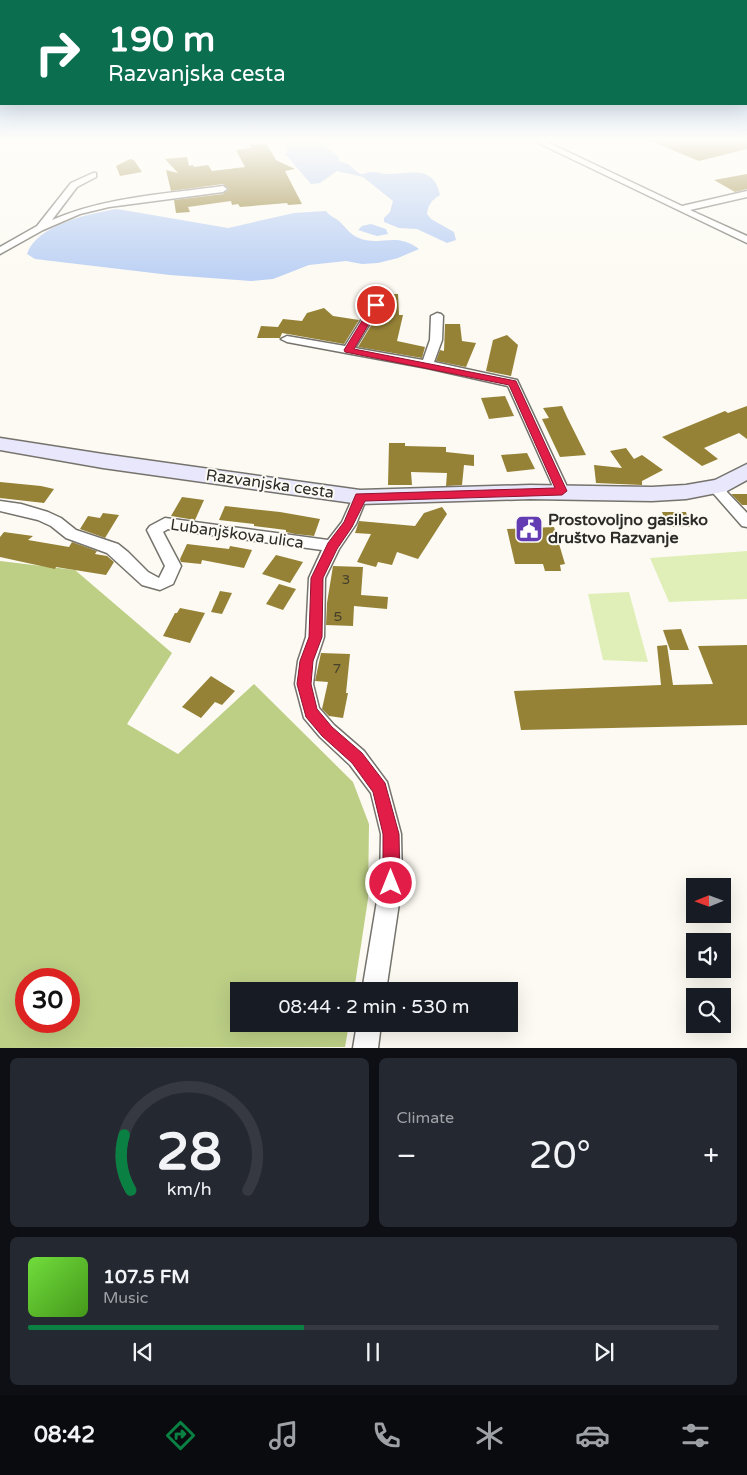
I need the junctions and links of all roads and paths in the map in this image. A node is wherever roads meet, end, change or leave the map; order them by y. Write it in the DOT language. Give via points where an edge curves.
graph roads {
  1 [pos="72,188"];
  2 [pos="638,188"];
  3 [pos="223,189"];
  4 [pos="747,194"];
  5 [pos="681,208"];
  6 [pos="40,228"];
  7 [pos="747,240"];
  8 [pos="0,251"];
  9 [pos="376,305"];
  10 [pos="437,316"];
  11 [pos="287,339"];
  12 [pos="348,350"];
  13 [pos="427,364"];
  14 [pos="0,444"];
  15 [pos="747,470"];
  16 [pos="720,489"];
  17 [pos="562,491"];
  18 [pos="360,497"];
  19 [pos="0,506"];
  20 [pos="747,522"];
  21 [pos="332,546"];
  22 [pos="375,982"];
  23 [pos="368,1032"];
  24 [pos="366,1048"];
  1 -- 6 [label="street"];
  2 -- 5 [label="street"];
  3 -- 6 [label="street" via="109,204 77,212"];
  4 -- 5 [label="street"];
  5 -- 7 [label="street"];
  6 -- 8 [label="street"];
  9 -- 12 [label="street"];
  10 -- 13 [label="street" via="436,340"];
  11 -- 12 [label="street"];
  12 -- 13 [label="street"];
  13 -- 17 [label="street" via="513,383"];
  14 -- 18 [label="street, Razvanjska cesta"];
  15 -- 16 [label="street, Razvanjska cesta"];
  16 -- 17 [label="street, Razvanjska cesta" via="652,494"];
  16 -- 20 [label="street"];
  17 -- 18 [label="street, Razvanjska cesta"];
  18 -- 21 [label="street" via="348,524"];
  19 -- 21 [label="street, Lubanjškova ulica" via="56,522 71,534 106,544 146,579 158,584 170,576 173,566 156,530 165,523"];
  21 -- 22 [label="street" via="317,578 315,637 304,684 311,712 357,758 380,789 391,834 391,883"];
  23 -- 24 [label="street"];
}
